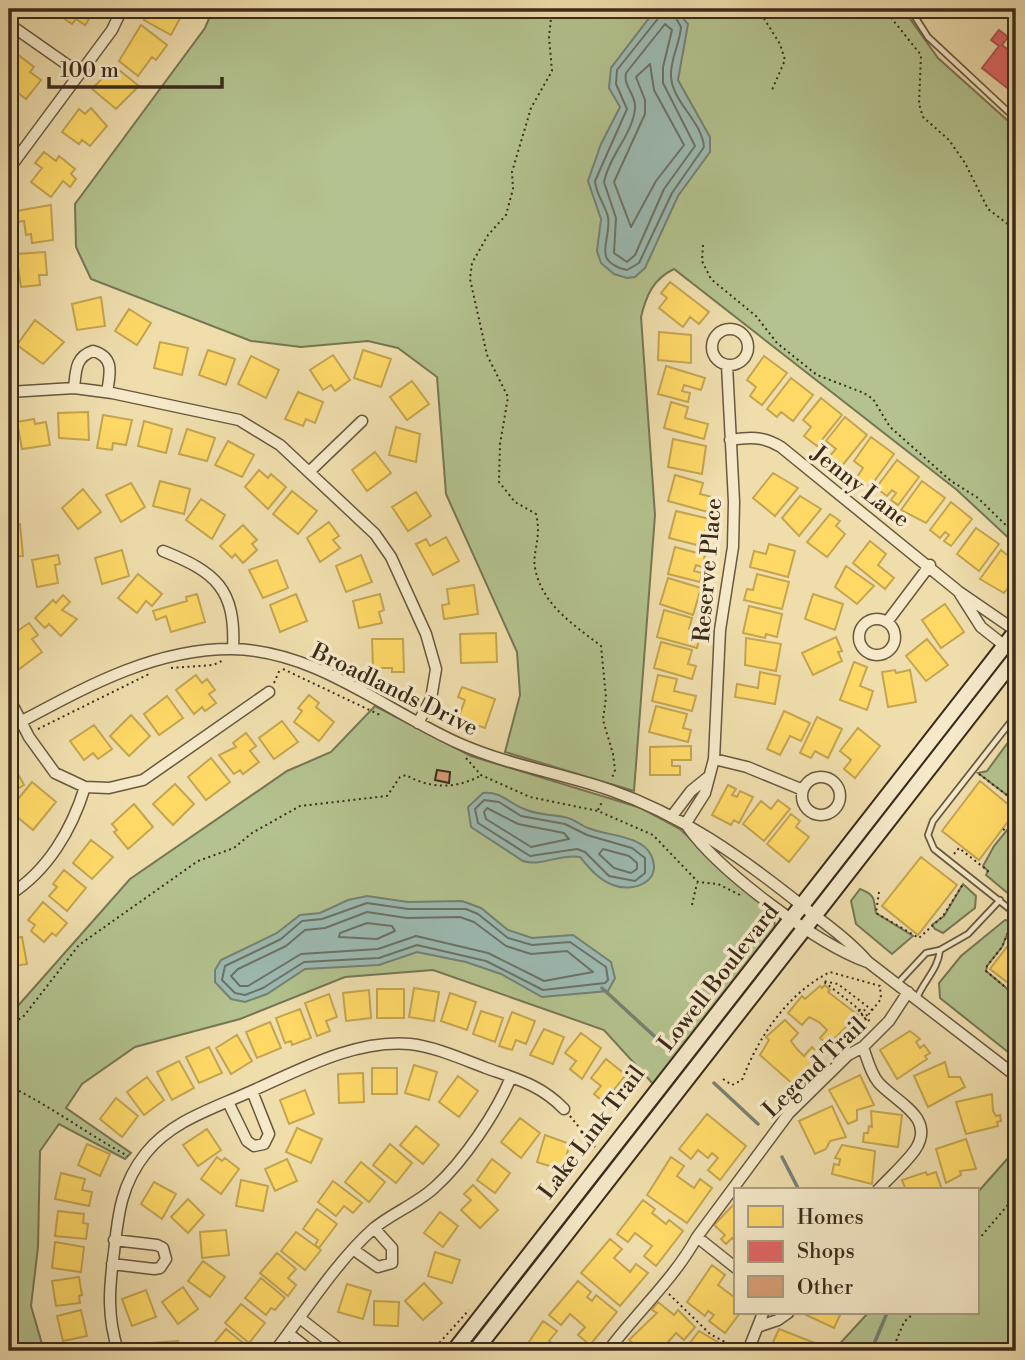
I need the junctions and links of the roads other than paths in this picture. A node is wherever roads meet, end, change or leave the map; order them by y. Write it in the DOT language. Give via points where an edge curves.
graph roads {
  1 [pos="122,9"];
  2 [pos="911,9"];
  3 [pos="1008,9"];
  4 [pos="1016,23"];
  5 [pos="9,24"];
  6 [pos="79,73"];
  7 [pos="1016,120"];
  8 [pos="9,169"];
  9 [pos="727,365"];
  10 [pos="74,388"];
  11 [pos="9,392"];
  12 [pos="107,392"];
  13 [pos="362,421"];
  14 [pos="730,440"];
  15 [pos="309,472"];
  16 [pos="163,551"];
  17 [pos="930,565"];
  18 [pos="958,591"];
  19 [pos="887,622"];
  20 [pos="1016,631"];
  21 [pos="1005,646"];
  22 [pos="233,649"];
  23 [pos="1016,657"];
  24 [pos="269,692"];
  25 [pos="9,698"];
  26 [pos="1016,715"];
  27 [pos="21,722"];
  28 [pos="418,723"];
  29 [pos="9,728"];
  30 [pos="713,759"];
  31 [pos="707,778"];
  32 [pos="85,787"];
  33 [pos="803,790"];
  34 [pos="672,816"];
  35 [pos="686,823"];
  36 [pos="9,895"];
  37 [pos="999,901"];
  38 [pos="802,905"];
  39 [pos="1016,914"];
  40 [pos="792,919"];
  41 [pos="810,921"];
  42 [pos="940,950"];
  43 [pos="868,962"];
  44 [pos="898,984"];
  45 [pos="912,995"];
  46 [pos="863,1046"];
  47 [pos="1016,1074"];
  48 [pos="512,1077"];
  49 [pos="252,1091"];
  50 [pos="228,1102"];
  51 [pos="564,1109"];
  52 [pos="880,1188"];
  53 [pos="374,1228"];
  54 [pos="697,1237"];
  55 [pos="114,1240"];
  56 [pos="354,1250"];
  57 [pos="111,1264"];
  58 [pos="734,1266"];
  59 [pos="763,1314"];
  60 [pos="787,1314"];
  61 [pos="301,1319"];
  62 [pos="760,1326"];
  63 [pos="289,1334"];
  64 [pos="118,1351"];
  65 [pos="275,1351"];
  66 [pos="311,1351"];
  67 [pos="342,1351"];
  68 [pos="454,1351"];
  69 [pos="475,1351"];
  70 [pos="610,1351"];
  71 [pos="748,1351"];
  1 -- 6 [label="street"];
  2 -- 7 [label="lane" via="928,37"];
  3 -- 4 [label="lane"];
  5 -- 6 [label="street"];
  6 -- 8 [label="street"];
  9 -- 14 [label="street, Reserve Place"];
  10 -- 11 [label="street"];
  10 -- 12 [label="street"];
  10 -- 12 [label="street" via="79,359 93,351 111,367"];
  12 -- 15 [label="street" via="239,420 280,444"];
  13 -- 15 [label="street"];
  14 -- 17 [label="street, Jenny Lane" via="766,439 781,447"];
  14 -- 30 [label="street, Reserve Place" via="733,547 720,631"];
  15 -- 28 [label="street" via="383,544 426,634 436,669 431,699"];
  16 -- 22 [label="street" via="200,566 223,591 234,623"];
  17 -- 18 [label="street, Jenny Lane"];
  17 -- 19 [label="street"];
  18 -- 20 [label="street, Jenny Lane"];
  18 -- 21 [label="street, Jenny Lane" via="981,626"];
  20 -- 21 [label="main road, Lowell Boulevard"];
  21 -- 38 [label="main road, Lowell Boulevard"];
  22 -- 27 [label="street, Broadlands Drive" via="161,657"];
  22 -- 28 [label="street, Broadlands Drive" via="298,661"];
  23 -- 41 [label="main road, Lowell Boulevard"];
  24 -- 32 [label="street" via="143,780 117,788"];
  25 -- 27 [label="street"];
  26 -- 37 [label="lane" via="933,821 928,835 934,849"];
  27 -- 29 [label="street, Broadlands Drive"];
  27 -- 32 [label="street" via="55,773"];
  28 -- 34 [label="street, Broadlands Drive" via="460,744 608,790"];
  30 -- 31 [label="street, Reserve Place"];
  30 -- 33 [label="street" via="747,766"];
  31 -- 34 [label="street, Reserve Place"];
  31 -- 35 [label="street, Reserve Place" via="705,793"];
  32 -- 36 [label="street" via="65,836 32,876"];
  34 -- 35 [label="street, Broadlands Drive"];
  35 -- 38 [label="street, Broadlands Drive"];
  35 -- 40 [label="street, Broadlands Drive" via="695,837 758,895"];
  37 -- 39 [label="lane"];
  37 -- 42 [label="lane" via="979,924"];
  38 -- 40 [label="main road, Lowell Boulevard"];
  38 -- 41 [label="street, Broadlands Drive"];
  40 -- 41 [label="street, Broadlands Drive"];
  40 -- 68 [label="main road, Lowell Boulevard"];
  41 -- 43 [label="street, Broadlands Drive" via="850,942"];
  41 -- 43 [label="street, Broadlands Drive" via="841,953"];
  41 -- 69 [label="main road, Lowell Boulevard"];
  42 -- 44 [label="lane" via="926,953"];
  42 -- 45 [label="lane" via="938,966"];
  43 -- 44 [label="street, Broadlands Drive"];
  44 -- 45 [label="street, Broadlands Drive"];
  45 -- 46 [label="street, Legend Trail"];
  45 -- 47 [label="street, Broadlands Drive"];
  46 -- 52 [label="street" via="877,1081 915,1113 922,1126 915,1150"];
  46 -- 54 [label="street, Legend Trail" via="789,1113"];
  48 -- 49 [label="street" via="427,1047 396,1044 356,1049"];
  48 -- 51 [label="street" via="547,1091"];
  48 -- 53 [label="street" via="497,1107 448,1174 434,1189"];
  49 -- 50 [label="street"];
  49 -- 50 [label="street" via="269,1135 264,1144 254,1146 247,1141"];
  50 -- 55 [label="street" via="178,1125 139,1162 120,1205"];
  53 -- 56 [label="street"];
  53 -- 56 [label="street" via="392,1248 392,1263 378,1267"];
  54 -- 58 [label="street"];
  54 -- 70 [label="street, Legend Trail"];
  55 -- 57 [label="street"];
  55 -- 57 [label="street" via="157,1245 166,1259 154,1269"];
  56 -- 61 [label="street"];
  57 -- 64 [label="street" via="108,1308"];
  59 -- 62 [label="street"];
  60 -- 62 [label="street"];
  61 -- 63 [label="street"];
  61 -- 67 [label="street"];
  62 -- 71 [label="street"];
  63 -- 65 [label="street"];
  63 -- 66 [label="street"];
}
